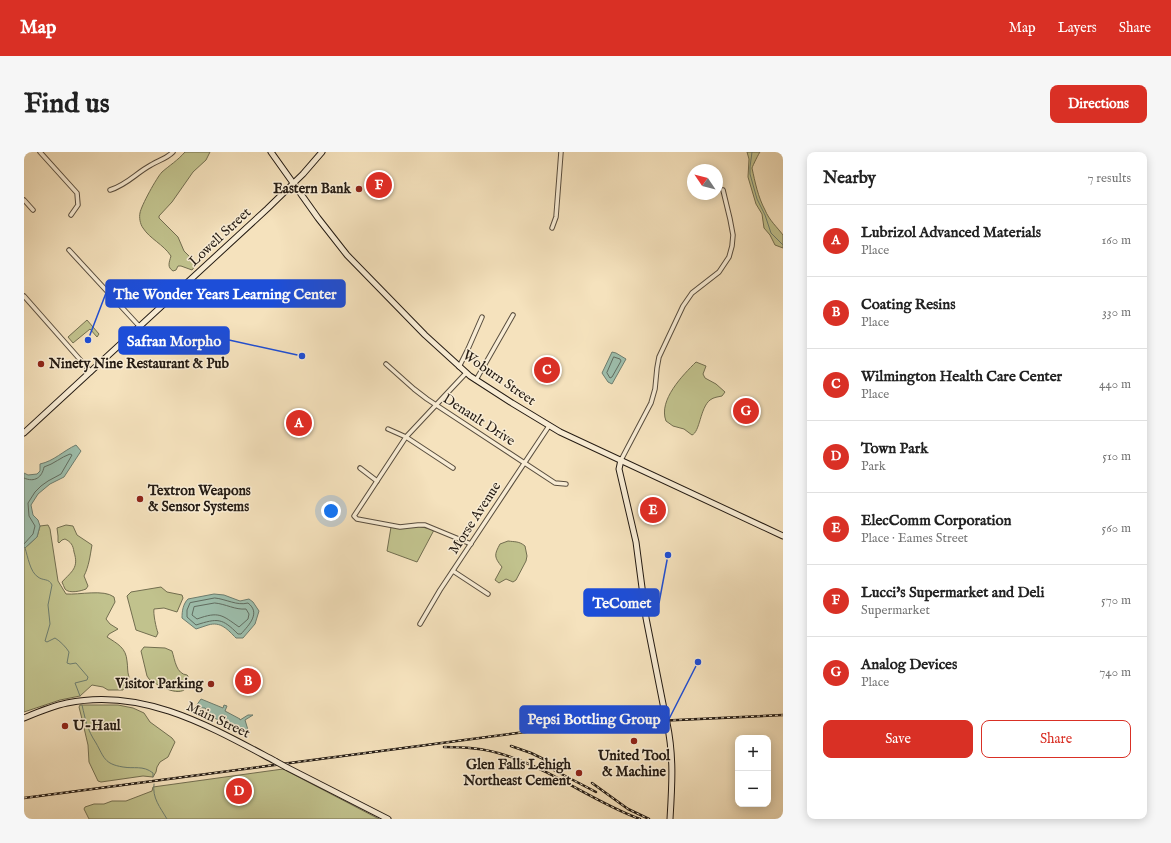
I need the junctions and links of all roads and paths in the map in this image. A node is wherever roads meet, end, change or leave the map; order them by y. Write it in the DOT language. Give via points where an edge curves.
graph roads {
  1 [pos="40,152"];
  2 [pos="173,152"];
  3 [pos="270,152"];
  4 [pos="322,152"];
  5 [pos="561,152"];
  6 [pos="293,184"];
  7 [pos="110,190"];
  8 [pos="723,190"];
  9 [pos="24,200"];
  10 [pos="33,210"];
  11 [pos="71,215"];
  12 [pos="552,228"];
  13 [pos="69,250"];
  14 [pos="24,296"];
  15 [pos="513,315"];
  16 [pos="482,317"];
  17 [pos="140,327"];
  18 [pos="386,364"];
  19 [pos="459,366"];
  20 [pos="91,372"];
  21 [pos="466,373"];
  22 [pos="476,380"];
  23 [pos="436,405"];
  24 [pos="549,426"];
  25 [pos="388,429"];
  26 [pos="24,433"];
  27 [pos="406,437"];
  28 [pos="621,460"];
  29 [pos="525,463"];
  30 [pos="360,468"];
  31 [pos="453,468"];
  32 [pos="377,481"];
  33 [pos="566,484"];
  34 [pos="783,536"];
  35 [pos="471,544"];
  36 [pos="453,571"];
  37 [pos="488,594"];
  38 [pos="420,624"];
  39 [pos="24,718"];
  40 [pos="388,819"];
  41 [pos="670,819"];
  1 -- 11 [label="street" via="78,194 78,205"];
  2 -- 7 [label="street" via="126,183"];
  3 -- 6 [label="main road, Woburn Street"];
  4 -- 6 [label="main road, Lowell Street"];
  5 -- 12 [label="street" via="556,217"];
  6 -- 17 [label="main road, Lowell Street"];
  6 -- 19 [label="main road, Woburn Street" via="347,255"];
  8 -- 28 [label="street" via="732,228 730,253 719,272 692,293 683,306 659,357 651,403"];
  9 -- 10 [label="street"];
  13 -- 17 [label="street"];
  14 -- 20 [label="street"];
  15 -- 22 [label="street"];
  16 -- 19 [label="street"];
  17 -- 20 [label="main road, Lowell Street"];
  18 -- 23 [label="street, Denault Drive"];
  19 -- 21 [label="main road, Woburn Street"];
  20 -- 26 [label="main road, Lowell Street"];
  21 -- 22 [label="main road, Woburn Street"];
  21 -- 23 [label="street"];
  22 -- 24 [label="main road, Woburn Street"];
  23 -- 27 [label="street"];
  23 -- 29 [label="street, Denault Drive"];
  24 -- 28 [label="main road, Woburn Street"];
  24 -- 29 [label="street, Morse Avenue"];
  25 -- 27 [label="street"];
  27 -- 31 [label="street"];
  27 -- 32 [label="street"];
  28 -- 34 [label="main road, Woburn Street"];
  28 -- 41 [label="main road, bridge" via="619,469 636,542 647,622 671,740"];
  29 -- 33 [label="street, Denault Drive" via="556,483"];
  29 -- 35 [label="street, Morse Avenue"];
  30 -- 32 [label="street"];
  32 -- 35 [label="street" via="354,516 357,519 400,527 425,525"];
  35 -- 36 [label="street, Morse Avenue"];
  36 -- 37 [label="street"];
  36 -- 38 [label="street, Morse Avenue"];
  39 -- 40 [label="main road, Main Street, bridge" via="56,706 86,700 109,699 154,706 219,732"];
}
